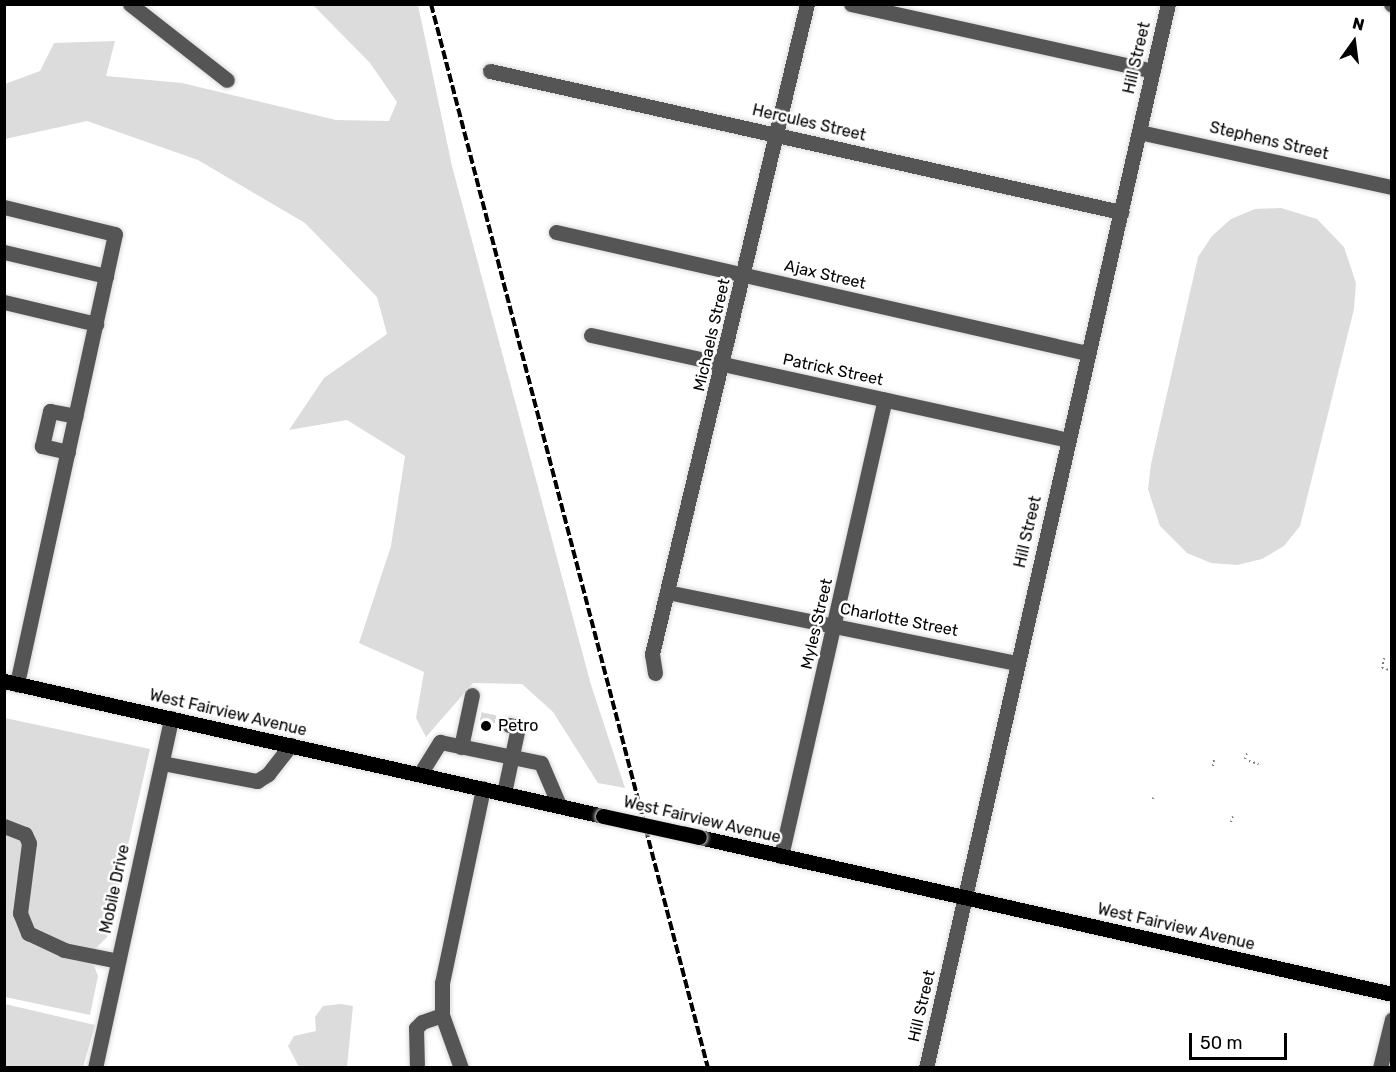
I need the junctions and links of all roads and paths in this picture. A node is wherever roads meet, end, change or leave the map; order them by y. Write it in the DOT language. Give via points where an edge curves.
graph roads {
  1 [pos="130,4"];
  2 [pos="807,4"];
  3 [pos="851,4"];
  4 [pos="1168,4"];
  5 [pos="490,71"];
  6 [pos="1153,71"];
  7 [pos="227,80"];
  8 [pos="1139,132"];
  9 [pos="778,135"];
  10 [pos="1392,187"];
  11 [pos="4,207"];
  12 [pos="1121,212"];
  13 [pos="556,232"];
  14 [pos="4,252"];
  15 [pos="744,275"];
  16 [pos="106,276"];
  17 [pos="4,302"];
  18 [pos="96,324"];
  19 [pos="591,335"];
  20 [pos="1087,353"];
  21 [pos="723,364"];
  22 [pos="885,400"];
  23 [pos="76,416"];
  24 [pos="1068,440"];
  25 [pos="68,452"];
  26 [pos="667,592"];
  27 [pos="836,626"];
  28 [pos="1384,658"];
  29 [pos="1017,663"];
  30 [pos="1390,670"];
  31 [pos="654,673"];
  32 [pos="11,682"];
  33 [pos="472,695"];
  34 [pos="171,718"];
  35 [pos="509,725"];
  36 [pos="291,745"];
  37 [pos="461,747"];
  38 [pos="1247,753"];
  39 [pos="511,757"];
  40 [pos="1214,760"];
  41 [pos="162,763"];
  42 [pos="1259,764"];
  43 [pos="1213,766"];
  44 [pos="420,774"];
  45 [pos="483,788"];
  46 [pos="504,793"];
  47 [pos="1154,795"];
  48 [pos="1153,799"];
  49 [pos="559,805"];
  50 [pos="1233,816"];
  51 [pos="1232,822"];
  52 [pos="4,826"];
  53 [pos="781,856"];
  54 [pos="964,897"];
  55 [pos="118,962"];
  56 [pos="1392,994"];
  57 [pos="442,1016"];
  58 [pos="1392,1019"];
  59 [pos="95,1068"];
  60 [pos="417,1068"];
  61 [pos="461,1068"];
  62 [pos="926,1068"];
  63 [pos="1380,1068"];
  1 -- 7 [label="street"];
  2 -- 9 [label="street, Michaels Street"];
  3 -- 6 [label="street"];
  4 -- 6 [label="street, Hill Street"];
  5 -- 9 [label="street, Hercules Street"];
  6 -- 8 [label="street, Hill Street"];
  8 -- 10 [label="street, Stephens Street"];
  8 -- 12 [label="street, Hill Street"];
  9 -- 12 [label="street, Hercules Street"];
  9 -- 15 [label="street, Michaels Street"];
  11 -- 16 [label="street" via="115,234"];
  12 -- 20 [label="street, Hill Street"];
  13 -- 15 [label="street, Ajax Street"];
  14 -- 16 [label="street"];
  15 -- 20 [label="street, Ajax Street"];
  15 -- 21 [label="street, Michaels Street"];
  16 -- 18 [label="street"];
  17 -- 18 [label="street"];
  18 -- 23 [label="street"];
  19 -- 21 [label="street, Patrick Street"];
  20 -- 24 [label="street, Hill Street"];
  21 -- 22 [label="street, Patrick Street"];
  21 -- 26 [label="street, Michaels Street"];
  22 -- 24 [label="street, Patrick Street"];
  22 -- 27 [label="street, Myles Street"];
  23 -- 25 [label="street"];
  23 -- 25 [label="street" via="50,411 42,446"];
  24 -- 29 [label="street, Hill Street"];
  25 -- 32 [label="street"];
  26 -- 27 [label="street, Charlotte Street"];
  26 -- 31 [label="street, Michaels Street" via="652,654"];
  27 -- 29 [label="street, Charlotte Street"];
  27 -- 53 [label="street, Myles Street"];
  28 -- 30 [label="path" via="1382,668"];
  29 -- 54 [label="street, Hill Street"];
  32 -- 34 [label="main road, West Fairview Avenue"];
  33 -- 37 [label="street" via="474,718"];
  34 -- 36 [label="main road, West Fairview Avenue"];
  34 -- 41 [label="street, Mobile Drive"];
  35 -- 39 [label="street" via="518,727"];
  36 -- 41 [label="street" via="268,774 257,781"];
  36 -- 44 [label="main road, West Fairview Avenue"];
  37 -- 39 [label="street"];
  37 -- 44 [label="street" via="440,742"];
  38 -- 42 [label="path" via="1247,760"];
  39 -- 46 [label="street"];
  39 -- 49 [label="street" via="541,763"];
  40 -- 43 [label="path"];
  41 -- 55 [label="street, Mobile Drive"];
  44 -- 45 [label="main road, West Fairview Avenue"];
  45 -- 46 [label="main road, West Fairview Avenue"];
  45 -- 57 [label="street" via="444,956"];
  46 -- 49 [label="main road, West Fairview Avenue"];
  47 -- 48 [label="path"];
  49 -- 53 [label="main road, West Fairview Avenue, bridge"];
  50 -- 51 [label="path"];
  52 -- 55 [label="street" via="25,834 29,843 20,912 28,933 64,950"];
  53 -- 54 [label="main road, West Fairview Avenue"];
  54 -- 56 [label="main road, West Fairview Avenue"];
  54 -- 62 [label="street, Hill Street"];
  55 -- 59 [label="street, Mobile Drive"];
  57 -- 60 [label="street" via="416,1028"];
  57 -- 61 [label="street"];
  58 -- 63 [label="street"];
}
